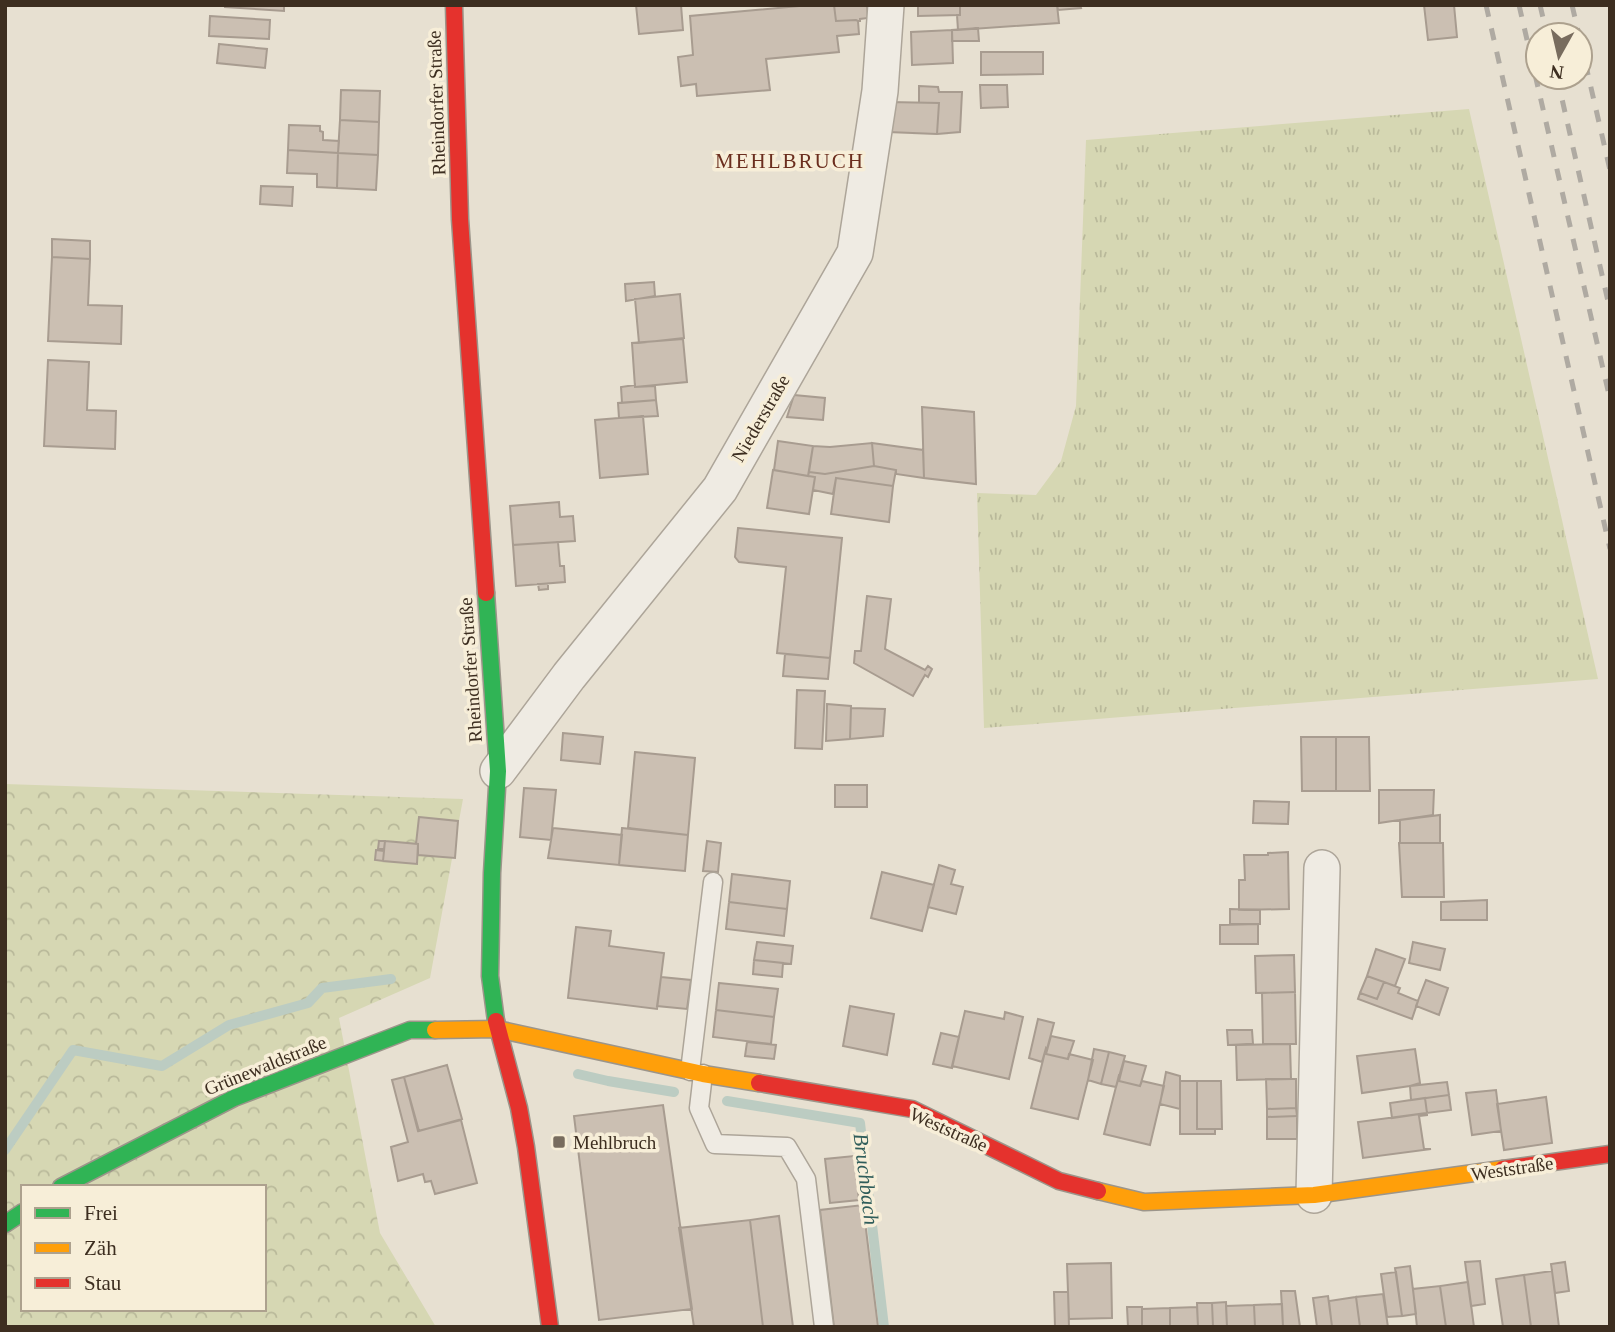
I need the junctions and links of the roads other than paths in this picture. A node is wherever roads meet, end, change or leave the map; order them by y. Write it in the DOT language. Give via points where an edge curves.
graph roads {
  1 [pos="454,5"];
  2 [pos="886,5"];
  3 [pos="498,771"];
  4 [pos="1322,868"];
  5 [pos="713,882"];
  6 [pos="497,1029"];
  7 [pos="696,1072"];
  8 [pos="1602,1159"];
  9 [pos="65,1185"];
  10 [pos="1314,1195"];
  11 [pos="21,1213"];
  12 [pos="5,1224"];
  13 [pos="550,1327"];
  14 [pos="824,1327"];
  1 -- 3 [label="street, Rheindorfer Straße" via="460,219"];
  2 -- 3 [label="street, Niederstraße" via="880,91 855,253 720,489"];
  3 -- 6 [label="street, Rheindorfer Straße" via="490,976"];
  4 -- 10 [label="street"];
  5 -- 7 [label="lane"];
  6 -- 7 [label="street, Weststraße"];
  6 -- 9 [label="street, Grünewaldstraße" via="410,1030 234,1098"];
  6 -- 13 [label="street, Rheindorfer Straße" via="519,1108"];
  7 -- 10 [label="street, Weststraße" via="912,1109 1059,1181 1144,1202"];
  7 -- 14 [label="lane" via="699,1108 715,1144 787,1147 806,1179"];
  8 -- 10 [label="street, Weststraße"];
  11 -- 12 [label="street"];
}
